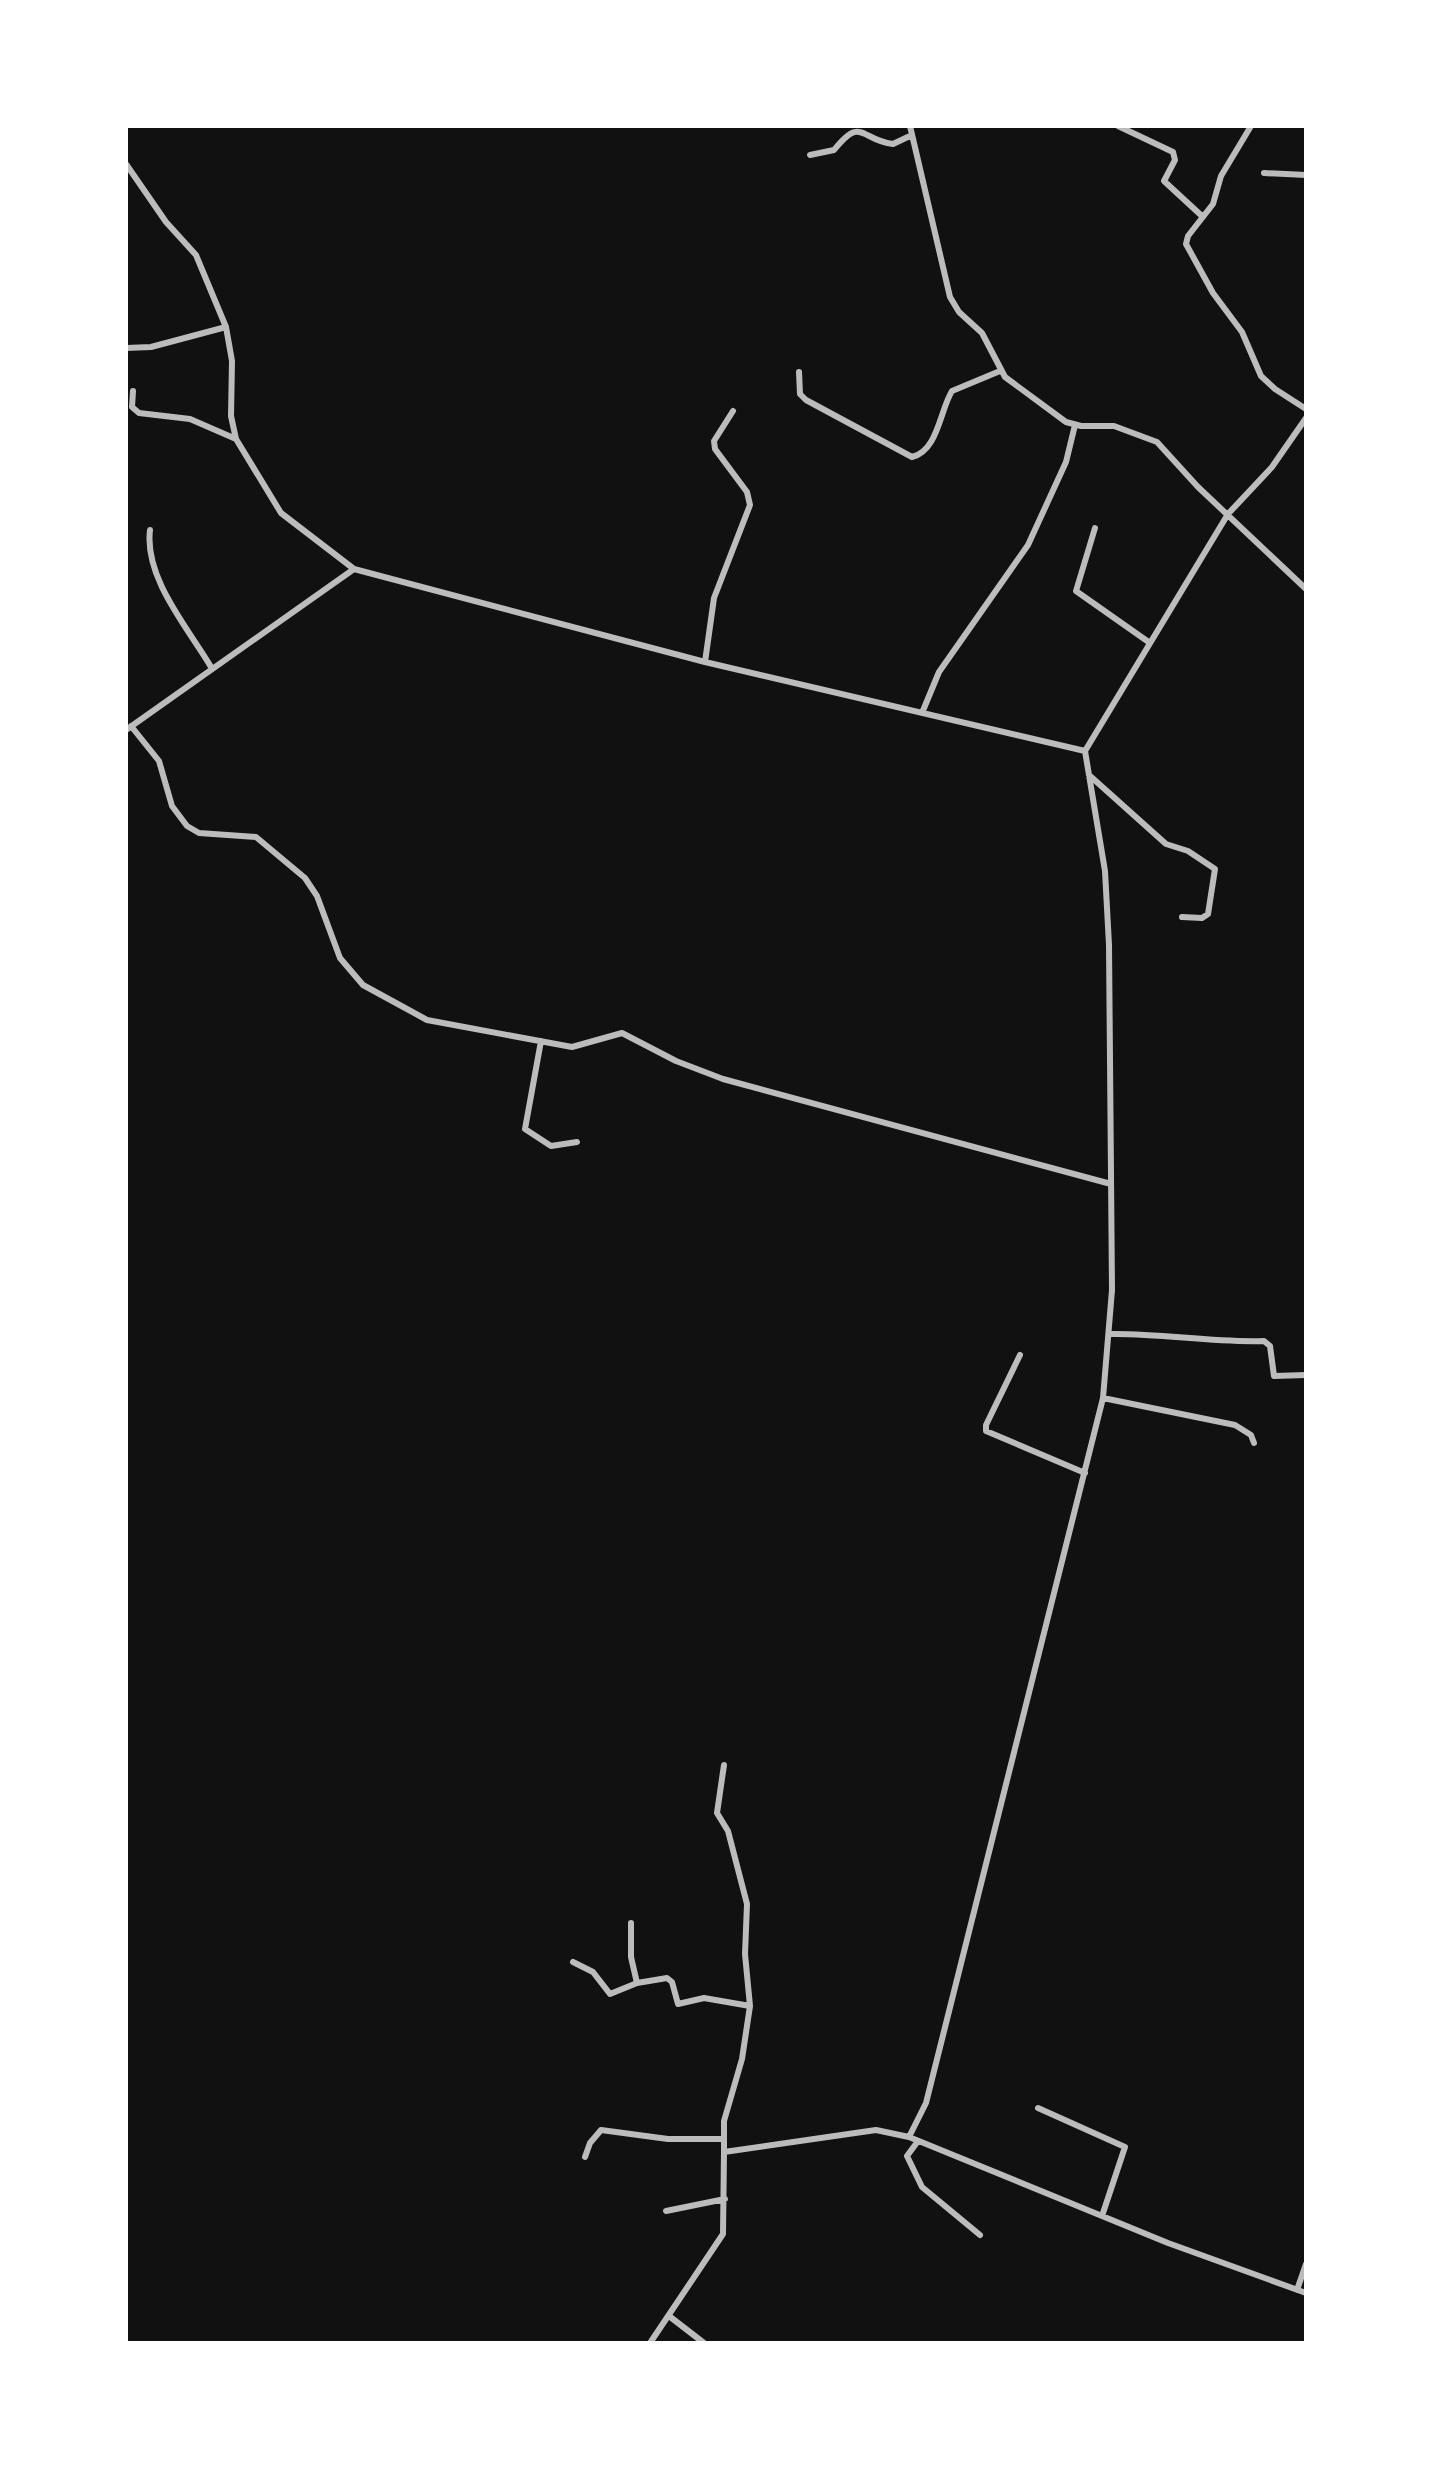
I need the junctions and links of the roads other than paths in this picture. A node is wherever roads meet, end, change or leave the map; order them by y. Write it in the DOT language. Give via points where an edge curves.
graph roads {
  1 [pos="910,126"];
  2 [pos="1118,126"];
  3 [pos="1251,126"];
  4 [pos="912,135"];
  5 [pos="810,155"];
  6 [pos="126,164"];
  7 [pos="1264,173"];
  8 [pos="1306,175"];
  9 [pos="1203,217"];
  10 [pos="226,327"];
  11 [pos="126,348"];
  12 [pos="1000,371"];
  13 [pos="799,372"];
  14 [pos="133,391"];
  15 [pos="1306,409"];
  16 [pos="733,411"];
  17 [pos="1306,418"];
  18 [pos="1075,425"];
  19 [pos="236,439"];
  20 [pos="1228,514"];
  21 [pos="1095,528"];
  22 [pos="150,530"];
  23 [pos="354,569"];
  24 [pos="1306,589"];
  25 [pos="1150,643"];
  26 [pos="705,662"];
  27 [pos="211,667"];
  28 [pos="922,713"];
  29 [pos="127,728"];
  30 [pos="1085,751"];
  31 [pos="1089,775"];
  32 [pos="1182,917"];
  33 [pos="541,1041"];
  34 [pos="577,1142"];
  35 [pos="1111,1184"];
  36 [pos="1110,1334"];
  37 [pos="1020,1355"];
  38 [pos="1306,1375"];
  39 [pos="1103,1398"];
  40 [pos="1254,1443"];
  41 [pos="1085,1473"];
  42 [pos="724,1765"];
  43 [pos="631,1923"];
  44 [pos="573,1962"];
  45 [pos="637,1983"];
  46 [pos="750,2006"];
  47 [pos="1038,2108"];
  48 [pos="909,2137"];
  49 [pos="723,2139"];
  50 [pos="918,2141"];
  51 [pos="724,2152"];
  52 [pos="585,2157"];
  53 [pos="725,2199"];
  54 [pos="666,2211"];
  55 [pos="1102,2216"];
  56 [pos="980,2235"];
  57 [pos="1306,2264"];
  58 [pos="1297,2290"];
  59 [pos="1306,2293"];
  60 [pos="669,2316"];
  61 [pos="650,2343"];
  62 [pos="704,2343"];
  1 -- 4 [label="street"];
  2 -- 9 [label="street" via="1173,152 1175,160 1164,181"];
  3 -- 9 [label="street"];
  4 -- 5 [label="street" via="893,144 856,130 834,150"];
  4 -- 12 [label="street" via="950,297 987,340"];
  6 -- 10 [label="street" via="196,255"];
  7 -- 8 [label="street"];
  9 -- 15 [label="street" via="1186,244 1242,332 1261,376"];
  10 -- 11 [label="street" via="151,347"];
  10 -- 19 [label="street"];
  12 -- 13 [label="street" via="952,391 935,433 916,457 806,400 800,394"];
  12 -- 18 [label="street"];
  14 -- 19 [label="street" via="132,407 139,413 190,419"];
  16 -- 26 [label="street" via="714,441 715,449 747,492 750,505 716,590"];
  17 -- 20 [label="street" via="1272,467"];
  18 -- 20 [label="street" via="1114,426 1147,436"];
  18 -- 28 [label="street" via="1063,470 1028,545 939,672"];
  19 -- 23 [label="street" via="281,513"];
  20 -- 24 [label="street"];
  20 -- 25 [label="street"];
  21 -- 25 [label="street" via="1076,591"];
  22 -- 27 [label="street" via="151,556 163,586"];
  23 -- 26 [label="street"];
  23 -- 27 [label="street"];
  25 -- 30 [label="street"];
  26 -- 28 [label="street"];
  27 -- 29 [label="street"];
  28 -- 30 [label="street"];
  29 -- 33 [label="street" via="159,761 177,817 187,826 199,833 256,837 305,878 340,958 363,985 427,1020"];
  30 -- 31 [label="street"];
  31 -- 32 [label="street" via="1166,844 1215,869 1208,914"];
  31 -- 35 [label="street" via="1107,903"];
  33 -- 34 [label="street" via="525,1129 551,1146"];
  33 -- 35 [label="street" via="581,1047 622,1033 723,1079"];
  35 -- 36 [label="street"];
  36 -- 38 [label="street" via="1162,1334 1214,1343 1264,1341 1270,1346 1274,1376"];
  36 -- 39 [label="street"];
  37 -- 41 [label="street" via="986,1431"];
  39 -- 40 [label="street" via="1235,1425"];
  39 -- 41 [label="street"];
  41 -- 48 [label="street" via="926,2103"];
  42 -- 46 [label="street" via="717,1813 728,1831 747,1904"];
  43 -- 45 [label="street"];
  44 -- 45 [label="street" via="593,1972 610,1994"];
  45 -- 46 [label="street" via="670,1979 678,2004 709,1998"];
  46 -- 49 [label="street"];
  47 -- 55 [label="street" via="1125,2147"];
  48 -- 50 [label="street"];
  48 -- 51 [label="street" via="876,2130"];
  49 -- 51 [label="street"];
  49 -- 52 [label="street" via="668,2139 601,2130"];
  50 -- 55 [label="street"];
  50 -- 56 [label="street" via="907,2156 922,2187"];
  51 -- 53 [label="street"];
  53 -- 54 [label="street"];
  53 -- 60 [label="street" via="723,2234"];
  55 -- 58 [label="street"];
  57 -- 58 [label="street"];
  58 -- 59 [label="street"];
  60 -- 61 [label="street"];
  60 -- 62 [label="street"];
}
